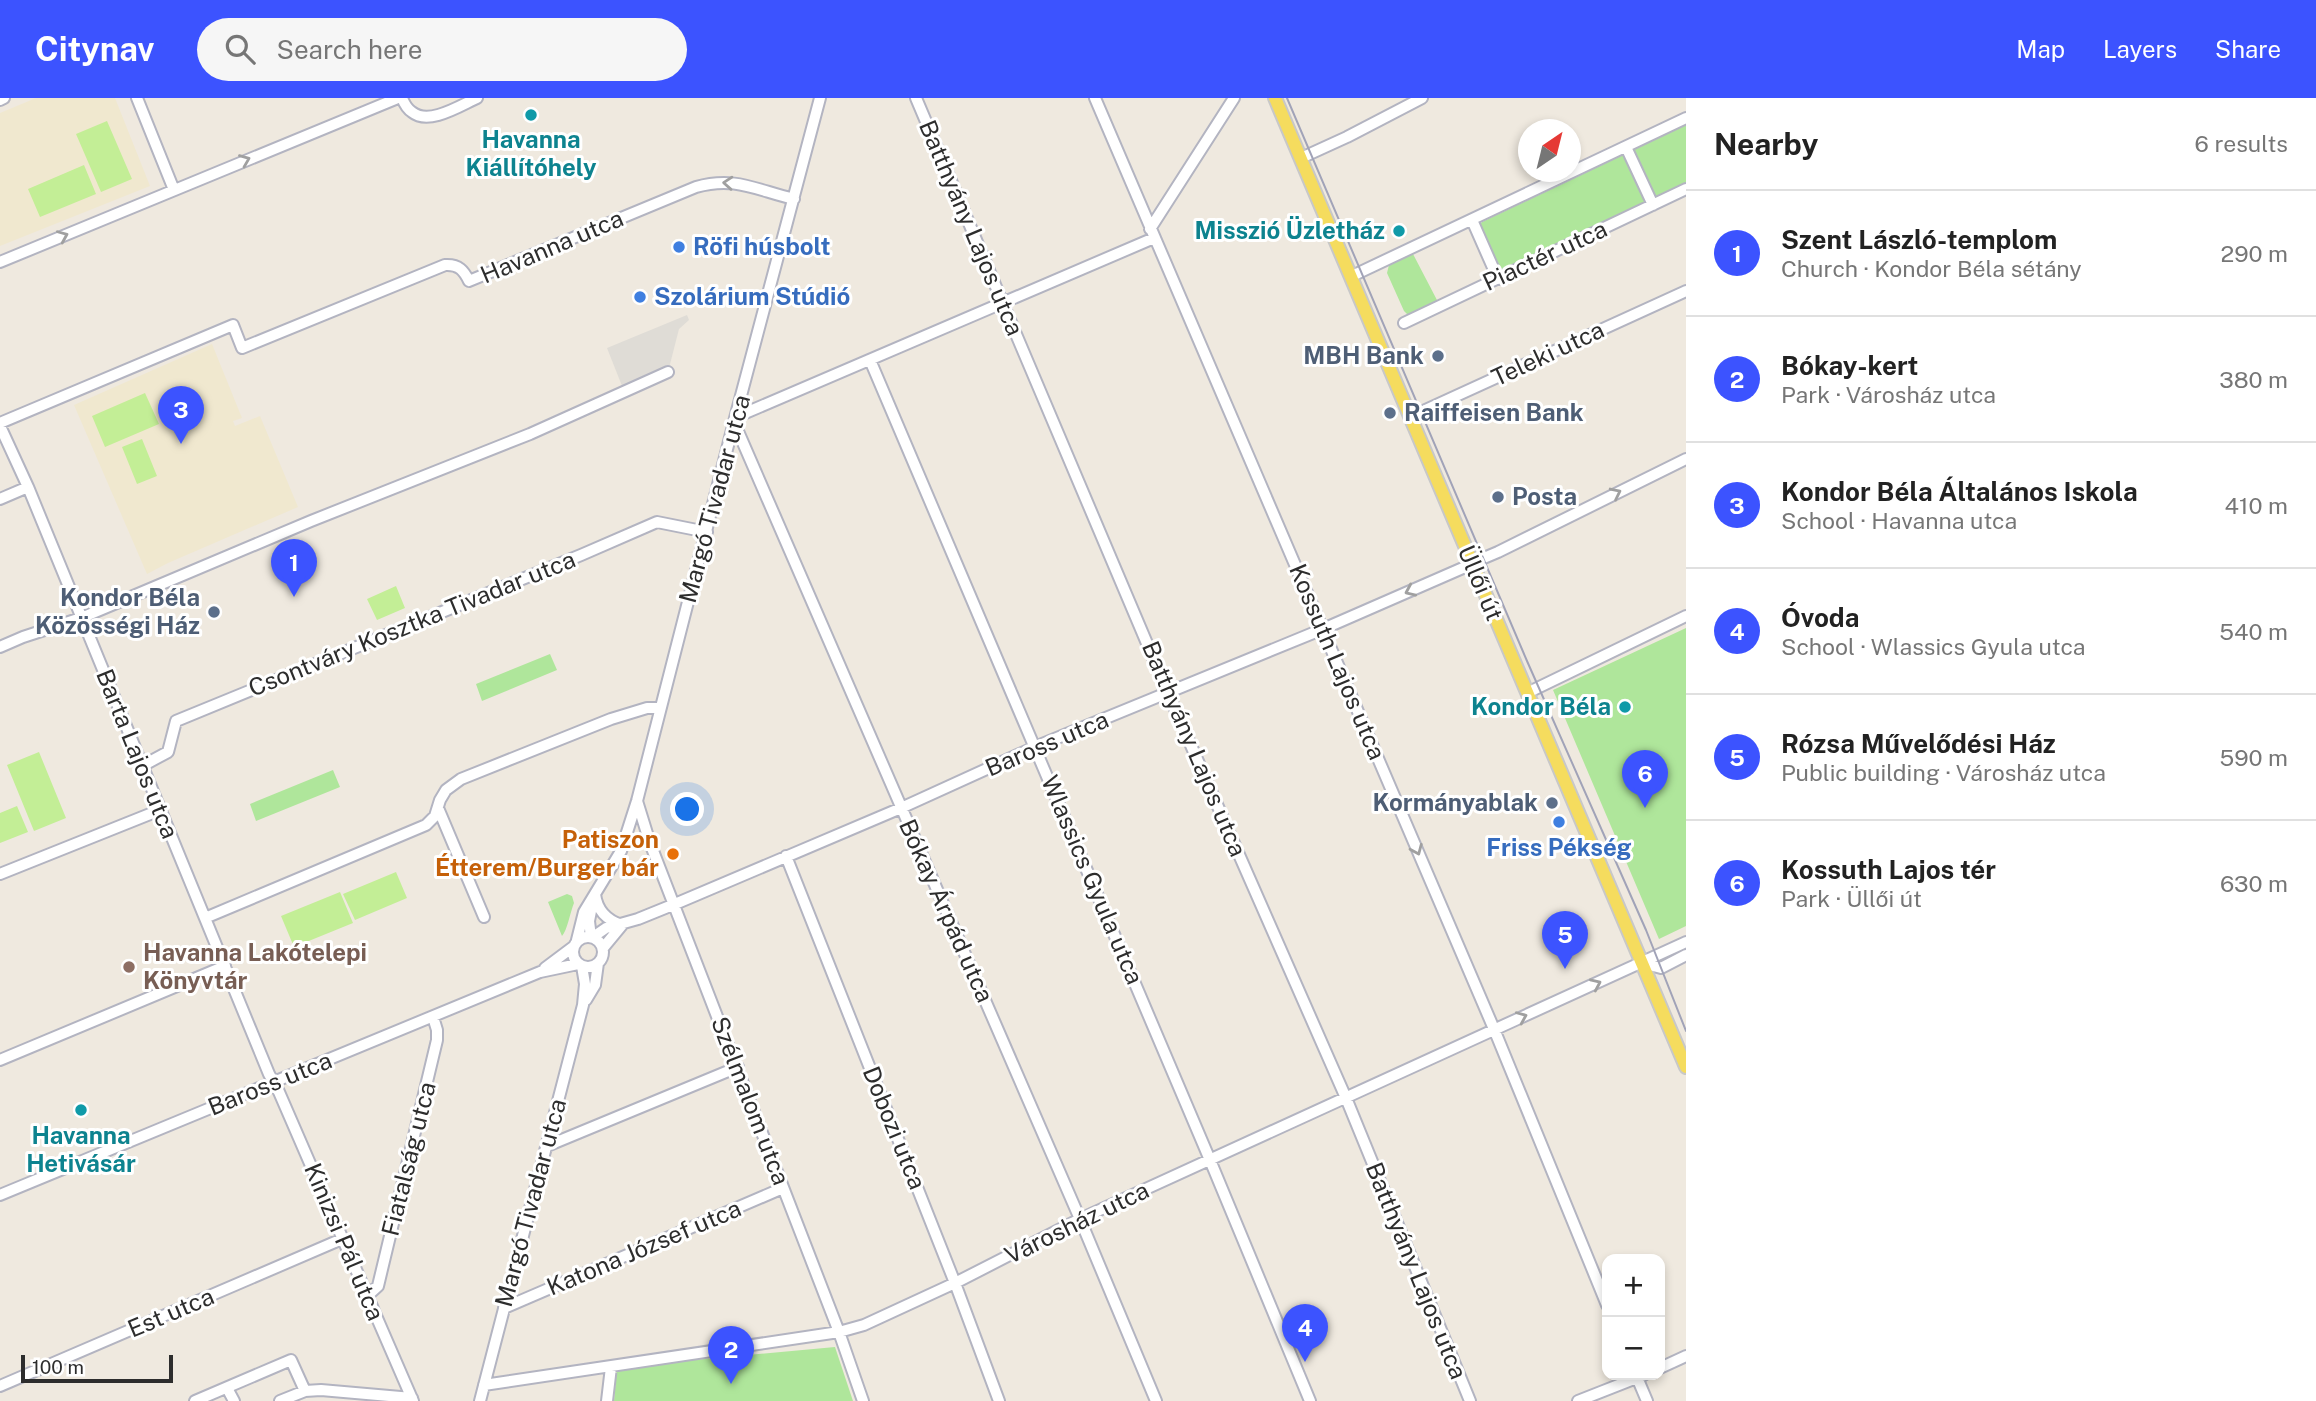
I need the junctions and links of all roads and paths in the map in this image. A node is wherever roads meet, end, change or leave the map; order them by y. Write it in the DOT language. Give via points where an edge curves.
graph roads {
  1 [pos="137,98"];
  2 [pos="477,98"];
  3 [pos="820,98"];
  4 [pos="916,98"];
  5 [pos="1095,98"];
  6 [pos="1234,98"];
  7 [pos="1275,98"];
  8 [pos="1422,98"];
  9 [pos="394,99"];
  10 [pos="1686,118"];
  11 [pos="1626,147"];
  12 [pos="1301,158"];
  13 [pos="178,188"];
  14 [pos="1686,189"];
  15 [pos="794,198"];
  16 [pos="1653,205"];
  17 [pos="1472,220"];
  18 [pos="1152,234"];
  19 [pos="0,262"];
  20 [pos="1352,276"];
  21 [pos="1498,279"];
  22 [pos="1686,291"];
  23 [pos="1004,303"];
  24 [pos="1404,323"];
  25 [pos="870,360"];
  26 [pos="668,372"];
  27 [pos="1410,417"];
  28 [pos="735,419"];
  29 [pos="0,424"];
  30 [pos="1686,459"];
  31 [pos="28,487"];
  32 [pos="0,499"];
  33 [pos="706,532"];
  34 [pos="1472,563"];
  35 [pos="1686,616"];
  36 [pos="81,618"];
  37 [pos="1323,629"];
  38 [pos="0,647"];
  39 [pos="1168,693"];
  40 [pos="1527,693"];
  41 [pos="660,708"];
  42 [pos="1035,747"];
  43 [pos="142,766"];
  44 [pos="637,801"];
  45 [pos="438,808"];
  46 [pos="901,808"];
  47 [pos="160,810"];
  48 [pos="786,856"];
  49 [pos="0,874"];
  50 [pos="595,894"];
  51 [pos="675,904"];
  52 [pos="484,917"];
  53 [pos="205,918"];
  54 [pos="622,925"];
  55 [pos="592,937"];
  56 [pos="1686,942"];
  57 [pos="575,944"];
  58 [pos="603,948"];
  59 [pos="1686,956"];
  60 [pos="598,963"];
  61 [pos="1642,963"];
  62 [pos="580,965"];
  63 [pos="225,966"];
  64 [pos="540,972"];
  65 [pos="583,1005"];
  66 [pos="433,1017"];
  67 [pos="1494,1029"];
  68 [pos="0,1060"];
  69 [pos="738,1067"];
  70 [pos="1686,1068"];
  71 [pos="274,1083"];
  72 [pos="1346,1098"];
  73 [pos="547,1146"];
  74 [pos="1210,1160"];
  75 [pos="783,1188"];
  76 [pos="0,1195"];
  77 [pos="1080,1219"];
  78 [pos="342,1239"];
  79 [pos="955,1283"];
  80 [pos="1602,1293"];
  81 [pos="367,1296"];
  82 [pos="504,1308"];
  83 [pos="839,1332"];
  84 [pos="1686,1356"];
  85 [pos="1665,1366"];
  86 [pos="611,1367"];
  87 [pos="1629,1380"];
  88 [pos="1640,1380"];
  89 [pos="1,1384"];
  90 [pos="484,1385"];
  91 [pos="228,1388"];
  92 [pos="305,1391"];
  93 [pos="412,1400"];
  94 [pos="195,1401"];
  95 [pos="234,1401"];
  96 [pos="280,1401"];
  97 [pos="480,1401"];
  98 [pos="607,1401"];
  99 [pos="863,1401"];
  100 [pos="999,1401"];
  101 [pos="1156,1401"];
  102 [pos="1310,1401"];
  103 [pos="1470,1401"];
  104 [pos="1578,1401"];
  105 [pos="1647,1401"];
  1 -- 13 [label="street"];
  2 -- 9 [label="street" via="432,117 412,113"];
  3 -- 15 [label="street, Margó Tivadar utca"];
  4 -- 23 [label="street, Batthyány Lajos utca"];
  5 -- 18 [label="street, Kossuth Lajos utca"];
  6 -- 18 [label="street"];
  7 -- 12 [label="main road, Üllői út"];
  8 -- 12 [label="street"];
  13 -- 9 [label="street, one-way"];
  10 -- 11 [label="street"];
  11 -- 16 [label="street"];
  11 -- 17 [label="street"];
  12 -- 20 [label="main road, Üllői út"];
  19 -- 13 [label="street, one-way"];
  14 -- 16 [label="street, Piactér utca"];
  15 -- 28 [label="street, Margó Tivadar utca"];
  15 -- 29 [label="street, Havanna utca, one-way" via="729,181 712,182 469,281 458,267 445,265 242,348 233,325"];
  16 -- 21 [label="street, Piactér utca"];
  17 -- 20 [label="street"];
  17 -- 21 [label="street"];
  18 -- 23 [label="street"];
  18 -- 37 [label="street, Kossuth Lajos utca"];
  20 -- 27 [label="main road, Üllői út"];
  21 -- 24 [label="street, Piactér utca"];
  22 -- 27 [label="street, Teleki utca"];
  23 -- 25 [label="street"];
  23 -- 39 [label="street, Batthyány Lajos utca"];
  25 -- 28 [label="street"];
  25 -- 42 [label="street, Wlassics Gyula utca"];
  26 -- 36 [label="street" via="530,434"];
  27 -- 34 [label="main road, Üllői út"];
  28 -- 33 [label="street, Margó Tivadar utca"];
  28 -- 46 [label="street, Bókay Árpád utca"];
  29 -- 31 [label="street, Barta Lajos utca"];
  34 -- 30 [label="street, Baross utca, one-way"];
  31 -- 32 [label="street"];
  31 -- 36 [label="street, Barta Lajos utca"];
  33 -- 41 [label="street, Margó Tivadar utca"];
  33 -- 43 [label="street, Csontváry Kosztka Tivadar utca" via="657,522 177,722 168,752"];
  34 -- 37 [label="street, Baross utca, one-way"];
  34 -- 40 [label="main road, Üllői út"];
  35 -- 40 [label="street"];
  36 -- 38 [label="street"];
  36 -- 43 [label="street, Barta Lajos utca"];
  37 -- 39 [label="street, Baross utca"];
  37 -- 67 [label="street, Kossuth Lajos utca, one-way"];
  39 -- 42 [label="street, Baross utca"];
  39 -- 72 [label="street, Batthyány Lajos utca"];
  40 -- 61 [label="main road, Üllői út"];
  41 -- 44 [label="street, Margó Tivadar utca"];
  41 -- 45 [label="street" via="611,719 461,779 446,790"];
  42 -- 46 [label="street, Baross utca"];
  42 -- 74 [label="street, Wlassics Gyula utca"];
  43 -- 47 [label="street, Barta Lajos utca"];
  44 -- 50 [label="street, Margó Tivadar utca" via="621,852"];
  44 -- 51 [label="street, Szélmalom utca"];
  45 -- 52 [label="street"];
  45 -- 53 [label="street" via="426,825"];
  46 -- 48 [label="street, Baross utca"];
  46 -- 77 [label="street, Bókay Árpád utca"];
  47 -- 49 [label="street"];
  47 -- 53 [label="street, Barta Lajos utca"];
  48 -- 51 [label="street, Baross utca"];
  48 -- 79 [label="street, Dobozi utca"];
  50 -- 54 [label="street" via="601,912"];
  50 -- 55 [label="street, Margó Tivadar utca" via="589,921"];
  50 -- 57 [label="street, Margó Tivadar utca" via="584,912"];
  51 -- 54 [label="street, Baross utca"];
  51 -- 69 [label="street, Szélmalom utca"];
  53 -- 63 [label="street, Barta Lajos utca"];
  54 -- 55 [label="street, Baross utca"];
  54 -- 58 [label="street, Baross utca"];
  55 -- 57 [label="street"];
  55 -- 58 [label="street"];
  56 -- 61 [label="street, Városház utca"];
  57 -- 62 [label="street" via="573,956"];
  57 -- 64 [label="street, Baross utca"];
  58 -- 60 [label="street"];
  59 -- 61 [label="street" via="1661,968"];
  60 -- 62 [label="street"];
  60 -- 65 [label="street, Margó Tivadar utca" via="595,985"];
  67 -- 61 [label="street, Városház utca, one-way"];
  61 -- 70 [label="main road, Üllői út"];
  62 -- 64 [label="street, Baross utca"];
  62 -- 65 [label="street, Margó Tivadar utca" via="585,984"];
  63 -- 68 [label="street"];
  63 -- 71 [label="street, Barta Lajos utca"];
  64 -- 66 [label="street, Baross utca"];
  65 -- 73 [label="street, Margó Tivadar utca"];
  66 -- 71 [label="street, Baross utca"];
  66 -- 81 [label="street, Fiatalság utca" via="438,1030 431,1067 378,1286"];
  67 -- 72 [label="street, Városház utca"];
  67 -- 80 [label="street, Kossuth Lajos utca"];
  69 -- 73 [label="street"];
  69 -- 75 [label="street, Szélmalom utca"];
  71 -- 76 [label="street, Baross utca"];
  71 -- 78 [label="street, Kinizsi Pál utca"];
  72 -- 74 [label="street, Városház utca"];
  72 -- 103 [label="street, Batthyány Lajos utca"];
  73 -- 82 [label="street, Margó Tivadar utca"];
  74 -- 77 [label="street, Városház utca"];
  74 -- 102 [label="street, Wlassics Gyula utca"];
  75 -- 82 [label="street, Katona József utca"];
  75 -- 83 [label="street, Szélmalom utca"];
  77 -- 79 [label="street, Városház utca"];
  77 -- 101 [label="street, Bókay Árpád utca"];
  78 -- 81 [label="street, Kinizsi Pál utca"];
  78 -- 89 [label="street, Est utca"];
  79 -- 83 [label="street, Városház utca"];
  79 -- 100 [label="street, Dobozi utca"];
  81 -- 93 [label="street, Kinizsi Pál utca"];
  82 -- 90 [label="street, Margó Tivadar utca"];
  83 -- 86 [label="street, Városház utca"];
  83 -- 99 [label="street, Szélmalom utca"];
  84 -- 85 [label="street"];
  86 -- 90 [label="street, Városház utca"];
  86 -- 98 [label="street"];
  87 -- 104 [label="street"];
  88 -- 105 [label="street"];
  90 -- 97 [label="street, Margó Tivadar utca"];
  91 -- 92 [label="street" via="291,1360"];
  91 -- 94 [label="street"];
  91 -- 95 [label="street"];
  92 -- 93 [label="street"];
  92 -- 96 [label="street"];
}
